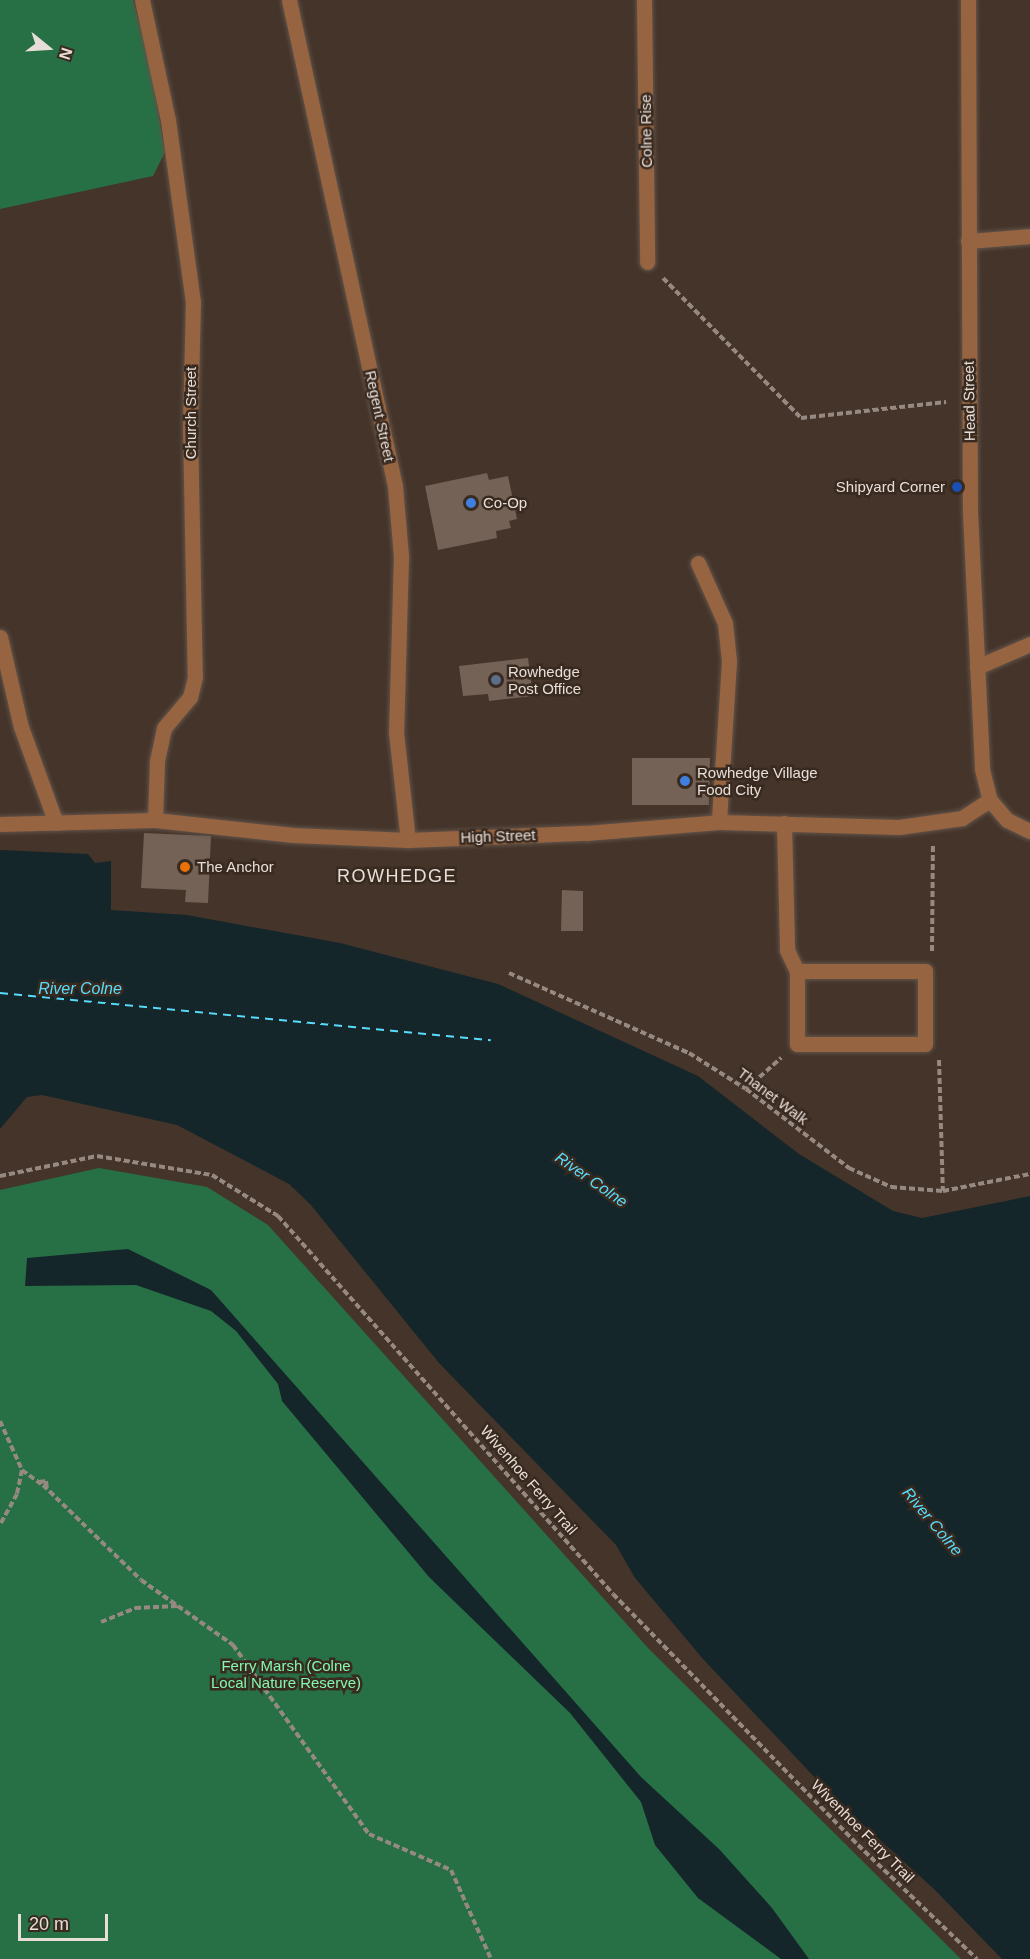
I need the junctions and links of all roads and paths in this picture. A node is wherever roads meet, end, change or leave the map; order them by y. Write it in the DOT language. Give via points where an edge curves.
graph roads {
  1 [pos="142,0"];
  2 [pos="289,0"];
  3 [pos="644,0"];
  4 [pos="968,0"];
  5 [pos="1030,236"];
  6 [pos="968,241"];
  7 [pos="647,262"];
  8 [pos="968,400"];
  9 [pos="698,563"];
  10 [pos="0,637"];
  11 [pos="1030,644"];
  12 [pos="977,667"];
  13 [pos="990,800"];
  14 [pos="155,820"];
  15 [pos="56,822"];
  16 [pos="719,822"];
  17 [pos="784,823"];
  18 [pos="0,824"];
  19 [pos="933,825"];
  20 [pos="1030,831"];
  21 [pos="408,840"];
  22 [pos="797,971"];
  23 [pos="926,971"];
  24 [pos="509,973"];
  25 [pos="797,1044"];
  26 [pos="925,1044"];
  27 [pos="746,1089"];
  28 [pos="1030,1174"];
  29 [pos="0,1176"];
  30 [pos="943,1191"];
  31 [pos="0,1421"];
  32 [pos="22,1470"];
  33 [pos="0,1525"];
  34 [pos="178,1606"];
  35 [pos="101,1622"];
  36 [pos="491,1959"];
  37 [pos="977,1959"];
  1 -- 14 [label="street, Church Street" via="168,120 193,302 190,427 195,677 190,697 164,728 157,762"];
  2 -- 21 [label="street, Regent Street" via="395,486 401,556 396,732"];
  3 -- 7 [label="street, Colne Rise"];
  4 -- 6 [label="street, Head Street"];
  5 -- 6 [label="street"];
  6 -- 8 [label="street, Head Street"];
  7 -- 8 [label="path" via="801,418"];
  8 -- 12 [label="street, Head Street"];
  9 -- 16 [label="street" via="725,623 729,661"];
  10 -- 15 [label="street" via="21,727"];
  11 -- 12 [label="street"];
  12 -- 13 [label="street, Head Street" via="982,769"];
  13 -- 19 [label="street, High Street" via="962,818"];
  13 -- 20 [label="street" via="1007,820"];
  14 -- 15 [label="street, High Street"];
  14 -- 21 [label="street, High Street" via="293,835"];
  15 -- 18 [label="street, High Street"];
  16 -- 17 [label="street, High Street"];
  16 -- 21 [label="street, High Street" via="586,833"];
  17 -- 19 [label="street, High Street"];
  17 -- 22 [label="street" via="787,950"];
  19 -- 23 [label="path" via="932,953"];
  22 -- 23 [label="street"];
  22 -- 25 [label="street"];
  23 -- 26 [label="street"];
  24 -- 27 [label="path, Thanet Walk" via="689,1053"];
  25 -- 26 [label="street"];
  25 -- 27 [label="path"];
  26 -- 30 [label="path" via="938,1053"];
  27 -- 30 [label="path, Thanet Walk" via="849,1168 891,1188"];
  28 -- 30 [label="path, Thanet Walk"];
  29 -- 37 [label="path, Wivenhoe Ferry Trail" via="97,1156 212,1175 278,1216 613,1594 858,1845"];
  31 -- 32 [label="path"];
  32 -- 33 [label="path" via="17,1494"];
  32 -- 34 [label="path" via="47,1489 141,1580"];
  34 -- 35 [label="path" via="135,1608"];
  34 -- 36 [label="path" via="233,1645 369,1834 451,1870"];
}
